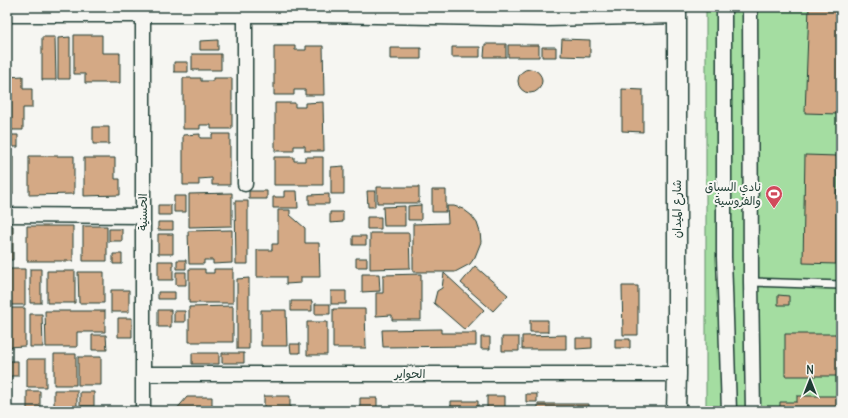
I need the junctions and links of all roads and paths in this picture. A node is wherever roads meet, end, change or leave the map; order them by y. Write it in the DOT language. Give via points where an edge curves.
graph roads {
  1 [pos="724,7"];
  2 [pos="750,7"];
  3 [pos="321,10"];
  4 [pos="12,11"];
  5 [pos="677,11"];
  6 [pos="546,12"];
  7 [pos="143,13"];
  8 [pos="245,13"];
  9 [pos="245,184"];
  10 [pos="7,215"];
  11 [pos="143,216"];
  12 [pos="750,282"];
  13 [pos="841,285"];
  14 [pos="143,374"];
  15 [pos="677,374"];
  16 [pos="143,411"];
  17 [pos="676,411"];
  18 [pos="729,411"];
  19 [pos="753,411"];
  1 -- 18 [label="street" via="724,257"];
  2 -- 12 [label="street"];
  3 -- 6 [label="street"];
  3 -- 8 [label="street"];
  4 -- 7 [label="street"];
  5 -- 6 [label="street"];
  5 -- 15 [label="street, شارع الميدان"];
  7 -- 8 [label="street"];
  7 -- 11 [label="street, الحسنية"];
  8 -- 9 [label="street"];
  10 -- 11 [label="street"];
  11 -- 14 [label="street, الحسنية"];
  12 -- 13 [label="lane"];
  12 -- 19 [label="street"];
  14 -- 15 [label="street, الحواير"];
  14 -- 16 [label="street, الحسنية"];
  15 -- 17 [label="street, شارع الميدان"];
}
